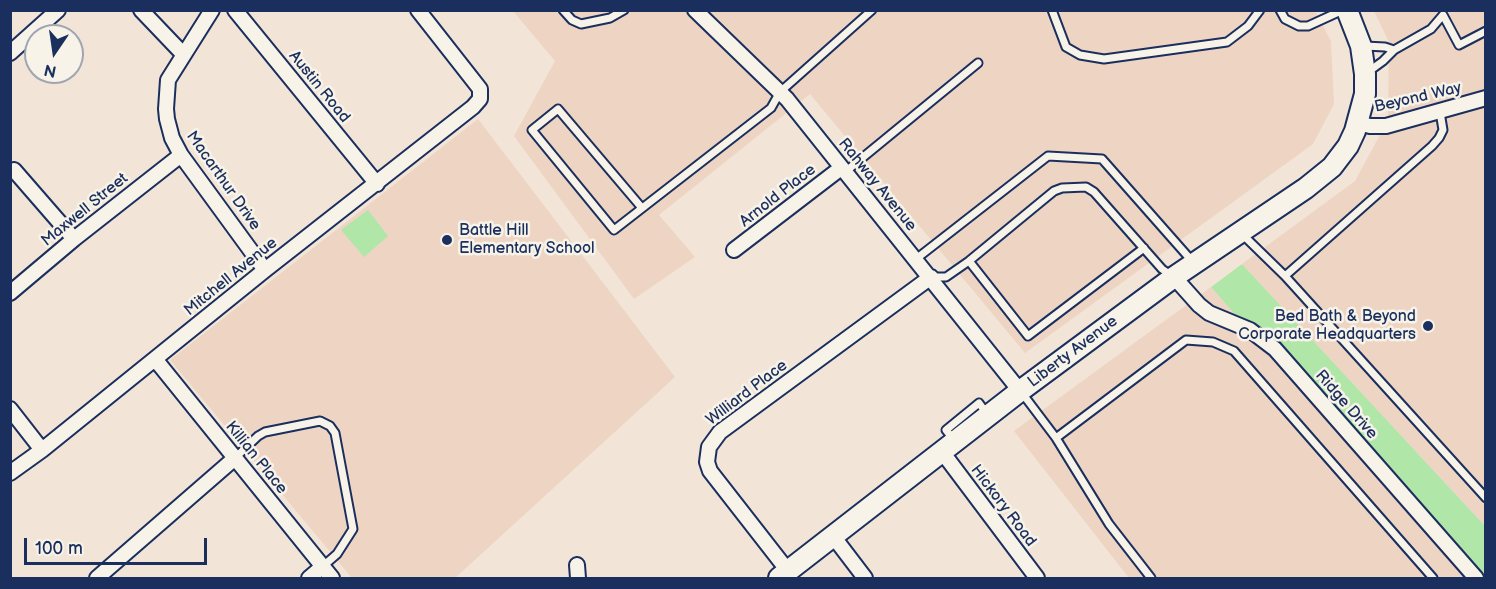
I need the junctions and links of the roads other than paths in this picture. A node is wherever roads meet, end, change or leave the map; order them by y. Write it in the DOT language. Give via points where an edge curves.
graph roads {
  1 [pos="58,10"];
  2 [pos="141,10"];
  3 [pos="212,10"];
  4 [pos="235,10"];
  5 [pos="418,10"];
  6 [pos="563,10"];
  7 [pos="624,10"];
  8 [pos="695,10"];
  9 [pos="872,10"];
  10 [pos="1052,10"];
  11 [pos="1260,10"];
  12 [pos="1281,10"];
  13 [pos="1345,10"];
  14 [pos="1446,13"];
  15 [pos="1485,31"];
  16 [pos="1361,46"];
  17 [pos="1394,50"];
  18 [pos="10,53"];
  19 [pos="183,54"];
  20 [pos="978,63"];
  21 [pos="1365,74"];
  22 [pos="780,92"];
  23 [pos="1485,98"];
  24 [pos="1440,112"];
  25 [pos="1358,123"];
  26 [pos="181,155"];
  27 [pos="14,170"];
  28 [pos="843,170"];
  29 [pos="376,184"];
  30 [pos="642,208"];
  31 [pos="1240,232"];
  32 [pos="74,239"];
  33 [pos="1144,248"];
  34 [pos="734,250"];
  35 [pos="916,259"];
  36 [pos="969,261"];
  37 [pos="1194,263"];
  38 [pos="265,270"];
  39 [pos="1285,276"];
  40 [pos="931,277"];
  41 [pos="1174,277"];
  42 [pos="10,293"];
  43 [pos="155,359"];
  44 [pos="1020,391"];
  45 [pos="10,409"];
  46 [pos="1056,438"];
  47 [pos="950,448"];
  48 [pos="42,450"];
  49 [pos="235,458"];
  50 [pos="10,473"];
  51 [pos="1485,498"];
  52 [pos="833,536"];
  53 [pos="322,567"];
  54 [pos="783,575"];
  55 [pos="1430,576"];
  56 [pos="97,579"];
  57 [pos="309,579"];
  58 [pos="332,579"];
  59 [pos="865,579"];
  60 [pos="1038,579"];
  61 [pos="1150,579"];
  62 [pos="1421,579"];
  63 [pos="1476,579"];
  1 -- 18 [label="street"];
  2 -- 19 [label="street"];
  3 -- 19 [label="street, Macarthur Drive"];
  4 -- 29 [label="street, Austin Road"];
  5 -- 29 [label="street, Mitchell Avenue" via="480,89 480,99"];
  6 -- 7 [label="lane" via="581,24 610,18"];
  8 -- 22 [label="street, Rahway Avenue"];
  9 -- 22 [label="lane"];
  10 -- 11 [label="lane" via="1066,47 1080,55 1104,59 1227,42 1248,26"];
  12 -- 13 [label="lane" via="1285,19 1308,26"];
  13 -- 16 [label="street, Liberty Avenue"];
  14 -- 15 [label="lane" via="1459,45"];
  14 -- 17 [label="lane" via="1431,29"];
  16 -- 17 [label="lane"];
  16 -- 21 [label="street, Liberty Avenue"];
  17 -- 21 [label="lane"];
  19 -- 26 [label="street, Macarthur Drive" via="168,80 166,109 172,138"];
  20 -- 28 [label="lane"];
  21 -- 25 [label="street, Liberty Avenue"];
  22 -- 28 [label="street, Rahway Avenue"];
  22 -- 30 [label="lane" via="771,108"];
  23 -- 24 [label="street, Beyond Way"];
  24 -- 25 [label="street, Beyond Way" via="1382,127"];
  24 -- 39 [label="lane" via="1443,130 1432,146"];
  25 -- 31 [label="street, Liberty Avenue" via="1348,146 1325,174"];
  26 -- 32 [label="street, Maxwell Street"];
  26 -- 38 [label="street, Macarthur Drive"];
  27 -- 32 [label="street"];
  28 -- 34 [label="street, Arnold Place"];
  28 -- 35 [label="street, Rahway Avenue"];
  29 -- 38 [label="street, Mitchell Avenue"];
  30 -- 30 [label="lane" via="614,230 532,130 558,109"];
  31 -- 37 [label="street, Liberty Avenue"];
  31 -- 39 [label="lane"];
  32 -- 42 [label="street, Maxwell Street"];
  33 -- 36 [label="lane" via="1094,192 1086,187 1062,188"];
  33 -- 36 [label="lane" via="1028,336"];
  33 -- 41 [label="lane"];
  35 -- 37 [label="lane" via="1048,156 1102,159"];
  35 -- 40 [label="street, Rahway Avenue"];
  36 -- 40 [label="lane" via="946,277"];
  37 -- 41 [label="street, Liberty Avenue"];
  38 -- 43 [label="street, Mitchell Avenue"];
  39 -- 51 [label="lane"];
  40 -- 44 [label="street, Rahway Avenue"];
  40 -- 54 [label="street, Williard Place" via="720,432 709,447 710,471"];
  41 -- 44 [label="street, Liberty Avenue"];
  41 -- 63 [label="street, Ridge Drive" via="1209,313 1250,330 1275,349"];
  43 -- 48 [label="street, Mitchell Avenue"];
  43 -- 49 [label="street, Killian Place"];
  44 -- 46 [label="lane"];
  44 -- 47 [label="street, Liberty Avenue"];
  45 -- 48 [label="street"];
  46 -- 55 [label="lane" via="1186,340 1213,342 1234,351"];
  46 -- 61 [label="lane" via="1109,524"];
  47 -- 52 [label="street, Liberty Avenue"];
  47 -- 60 [label="street, Hickory Road"];
  48 -- 50 [label="street, Mitchell Avenue"];
  49 -- 53 [label="street, Killian Place"];
  49 -- 53 [label="lane" via="266,432 320,421 330,426 335,433 353,529 337,554"];
  49 -- 56 [label="street"];
  52 -- 54 [label="street, Liberty Avenue"];
  52 -- 59 [label="street"];
  53 -- 57 [label="street"];
  53 -- 58 [label="street, Killian Place"];
  55 -- 62 [label="lane"];
}
